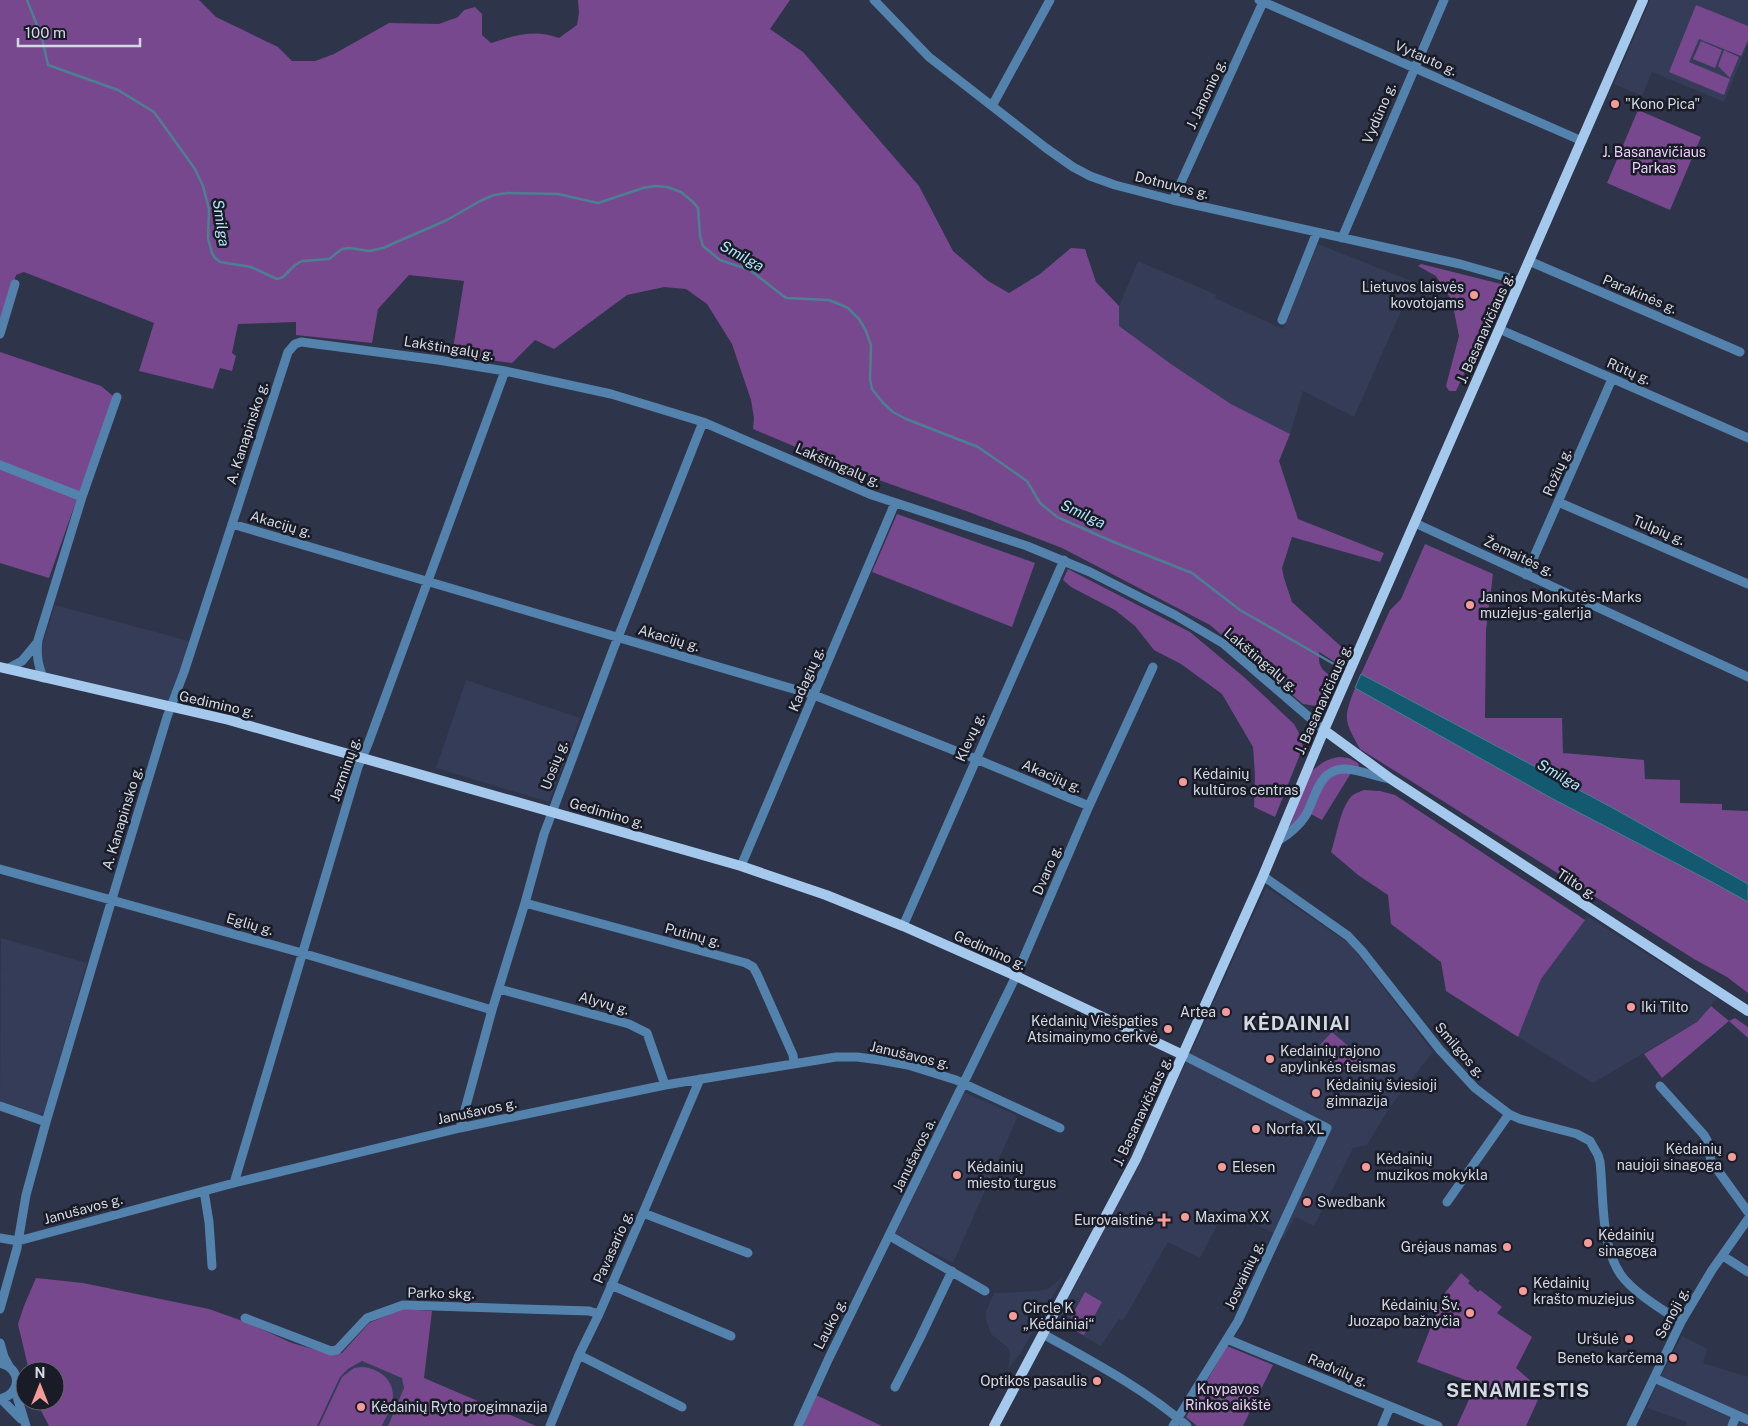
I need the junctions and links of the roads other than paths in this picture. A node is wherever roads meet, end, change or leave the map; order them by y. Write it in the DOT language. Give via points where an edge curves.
graph roads {
  1 [pos="874,0"];
  2 [pos="1050,0"];
  3 [pos="1444,0"];
  4 [pos="1643,0"];
  5 [pos="1262,1"];
  6 [pos="1414,68"];
  7 [pos="992,106"];
  8 [pos="1582,142"];
  9 [pos="1172,200"];
  10 [pos="1317,232"];
  11 [pos="1342,238"];
  12 [pos="1529,261"];
  13 [pos="1520,281"];
  14 [pos="15,284"];
  15 [pos="1282,320"];
  16 [pos="1499,329"];
  17 [pos="0,334"];
  18 [pos="294,344"];
  19 [pos="1740,352"];
  20 [pos="505,371"];
  21 [pos="1612,379"];
  22 [pos="117,397"];
  23 [pos="703,422"];
  24 [pos="1748,438"];
  25 [pos="0,465"];
  26 [pos="82,497"];
  27 [pos="1558,502"];
  28 [pos="894,503"];
  29 [pos="1415,523"];
  30 [pos="232,524"];
  31 [pos="1064,560"];
  32 [pos="1526,575"];
  33 [pos="427,582"];
  34 [pos="1748,584"];
  35 [pos="618,637"];
  36 [pos="38,640"];
  37 [pos="1153,667"];
  38 [pos="4,668"];
  39 [pos="1748,677"];
  40 [pos="44,678"];
  41 [pos="814,695"];
  42 [pos="172,707"];
  43 [pos="1324,730"];
  44 [pos="362,758"];
  45 [pos="976,759"];
  46 [pos="1391,779"];
  47 [pos="1089,806"];
  48 [pos="551,812"];
  49 [pos="1278,841"];
  50 [pos="741,866"];
  51 [pos="0,869"];
  52 [pos="1263,876"];
  53 [pos="112,899"];
  54 [pos="525,903"];
  55 [pos="903,926"];
  56 [pos="302,953"];
  57 [pos="1016,976"];
  58 [pos="499,989"];
  59 [pos="492,1010"];
  60 [pos="1748,1011"];
  61 [pos="1183,1056"];
  62 [pos="794,1063"];
  63 [pos="700,1078"];
  64 [pos="964,1083"];
  65 [pos="665,1085"];
  66 [pos="1660,1086"];
  67 [pos="0,1106"];
  68 [pos="1509,1114"];
  69 [pos="46,1122"];
  70 [pos="460,1128"];
  71 [pos="1060,1128"];
  72 [pos="234,1184"];
  73 [pos="204,1191"];
  74 [pos="1447,1202"];
  75 [pos="1748,1212"];
  76 [pos="644,1213"];
  77 [pos="1748,1219"];
  78 [pos="890,1236"];
  79 [pos="0,1238"];
  80 [pos="18,1240"];
  81 [pos="748,1253"];
  82 [pos="1723,1256"];
  83 [pos="212,1266"];
  84 [pos="952,1271"];
  85 [pos="1748,1272"];
  86 [pos="611,1285"];
  87 [pos="985,1291"];
  88 [pos="0,1309"];
  89 [pos="599,1314"];
  90 [pos="245,1318"];
  91 [pos="1681,1322"];
  92 [pos="1044,1334"];
  93 [pos="731,1336"];
  94 [pos="1227,1339"];
  95 [pos="0,1343"];
  96 [pos="579,1355"];
  97 [pos="5,1365"];
  98 [pos="1654,1378"];
  99 [pos="894,1387"];
  100 [pos="14,1390"];
  101 [pos="0,1399"];
  102 [pos="682,1407"];
  103 [pos="1390,1407"];
  104 [pos="1736,1416"];
  105 [pos="1748,1420"];
  106 [pos="1176,1422"];
  107 [pos="25,1423"];
  108 [pos="550,1426"];
  109 [pos="798,1426"];
  110 [pos="994,1426"];
  111 [pos="1187,1426"];
  112 [pos="1382,1426"];
  113 [pos="1438,1426"];
  114 [pos="1631,1426"];
  115 [pos="1732,1426"];
  1 -- 7 [label="street, Dotnuvos g." via="929,57"];
  2 -- 7 [label="street"];
  3 -- 6 [label="street, Vydūno g."];
  4 -- 8 [label="main road, J. Basanavičiaus g."];
  5 -- 6 [label="street, Vytauto g."];
  5 -- 9 [label="street, J. Janonio g."];
  6 -- 8 [label="street, Vytauto g."];
  6 -- 11 [label="street, Vydūno g."];
  7 -- 9 [label="street, Dotnuvos g." via="1066,162 1090,176"];
  8 -- 12 [label="main road, J. Basanavičiaus g."];
  9 -- 10 [label="street, Dotnuvos g."];
  10 -- 11 [label="street, Dotnuvos g."];
  10 -- 15 [label="street"];
  11 -- 13 [label="street, Dotnuvos g."];
  12 -- 13 [label="main road, J. Basanavičiaus g."];
  12 -- 19 [label="street, Parakinės g."];
  13 -- 16 [label="main road, J. Basanavičiaus g."];
  14 -- 17 [label="street"];
  16 -- 21 [label="street, Rūtų g."];
  16 -- 29 [label="main road, J. Basanavičiaus g."];
  18 -- 20 [label="street, Lakštingalų g." via="301,342"];
  18 -- 30 [label="street, A. Kanapinsko g." via="288,352"];
  20 -- 23 [label="street, Lakštingalų g." via="603,392"];
  20 -- 33 [label="street, Jazminų g."];
  21 -- 24 [label="street, Rūtų g."];
  21 -- 27 [label="street, Rožių g."];
  22 -- 26 [label="street"];
  23 -- 28 [label="street, Lakštingalų g."];
  23 -- 35 [label="street, Uosių g."];
  25 -- 26 [label="street"];
  26 -- 36 [label="street"];
  27 -- 32 [label="street, Rožių g."];
  27 -- 34 [label="street, Tulpių g."];
  28 -- 31 [label="street, Lakštingalų g."];
  28 -- 41 [label="street, Kadagių g."];
  29 -- 32 [label="street, Žemaitės g."];
  29 -- 43 [label="main road, J. Basanavičiaus g."];
  30 -- 33 [label="street, Akacijų g."];
  30 -- 42 [label="street, A. Kanapinsko g."];
  31 -- 43 [label="street, Lakštingalų g." via="1175,615 1224,644"];
  31 -- 45 [label="street, Klevų g."];
  32 -- 39 [label="street, Žemaitės g."];
  33 -- 35 [label="street, Akacijų g."];
  33 -- 44 [label="street, Jazminų g."];
  35 -- 41 [label="street, Akacijų g."];
  35 -- 48 [label="street, Uosių g."];
  36 -- 38 [label="street" via="22,661"];
  36 -- 40 [label="street" via="36,655"];
  37 -- 47 [label="street, Dvaro g."];
  38 -- 40 [label="main road, Gedimino g."];
  40 -- 42 [label="main road, Gedimino g."];
  41 -- 45 [label="street, Akacijų g."];
  41 -- 50 [label="street, Kadagių g."];
  42 -- 44 [label="main road, Gedimino g."];
  42 -- 53 [label="street, A. Kanapinsko g."];
  43 -- 46 [label="main road, Tilto g."];
  43 -- 49 [label="main road, J. Basanavičiaus g."];
  44 -- 48 [label="main road, Gedimino g."];
  44 -- 56 [label="street, Jazminų g."];
  45 -- 47 [label="street, Akacijų g."];
  45 -- 55 [label="street, Klevų g."];
  46 -- 49 [label="street, Tilto g." via="1347,769 1332,772 1320,783 1300,823"];
  46 -- 60 [label="main road, Tilto g."];
  47 -- 57 [label="street, Dvaro g."];
  48 -- 50 [label="main road, Gedimino g."];
  48 -- 54 [label="street, Uosių g."];
  49 -- 52 [label="main road, J. Basanavičiaus g."];
  50 -- 55 [label="main road, Gedimino g."];
  51 -- 53 [label="street, Eglių g."];
  52 -- 61 [label="main road, J. Basanavičiaus g."];
  52 -- 68 [label="street, Smilgos g." via="1348,936 1463,1077"];
  53 -- 56 [label="street, Eglių g."];
  53 -- 69 [label="street, A. Kanapinsko g."];
  54 -- 58 [label="street, Uosių g."];
  54 -- 62 [label="street, Putinų g." via="753,967"];
  55 -- 57 [label="main road, Gedimino g."];
  56 -- 59 [label="street, Eglių g."];
  56 -- 72 [label="street, Jazminų g."];
  57 -- 61 [label="main road, Gedimino g."];
  57 -- 64 [label="street, Dvaro g."];
  58 -- 59 [label="street, Uosių g."];
  58 -- 65 [label="street, Alyvų g." via="629,1024 647,1033"];
  59 -- 70 [label="street, Uosių g."];
  61 -- 92 [label="main road, J. Basanavičiaus g." via="1136,1159"];
  61 -- 94 [label="street, Josvainių g." via="1328,1128"];
  62 -- 63 [label="street, Janušavos g."];
  62 -- 64 [label="street, Janušavos g." via="857,1057 908,1066"];
  63 -- 65 [label="street, Janušavos g."];
  63 -- 76 [label="street, Pavasario g."];
  64 -- 71 [label="street"];
  64 -- 78 [label="street, Janušavos a."];
  65 -- 70 [label="street, Janušavos g."];
  66 -- 75 [label="street" via="1704,1135 1711,1161"];
  67 -- 69 [label="street"];
  68 -- 74 [label="street"];
  68 -- 91 [label="street, Smilgos g." via="1577,1134 1590,1141 1600,1162 1604,1226 1614,1262 1629,1284"];
  69 -- 80 [label="street, A. Kanapinsko g." via="26,1195"];
  70 -- 72 [label="street, Janušavos g."];
  72 -- 73 [label="street, Janušavos g."];
  73 -- 80 [label="street, Janušavos g."];
  73 -- 83 [label="street"];
  76 -- 81 [label="street"];
  76 -- 86 [label="street, Pavasario g."];
  77 -- 82 [label="street, Senoji g."];
  78 -- 84 [label="street"];
  78 -- 109 [label="street, Lauko g."];
  79 -- 80 [label="street, Janušavos g."];
  80 -- 88 [label="street, A. Kanapinsko g."];
  82 -- 85 [label="street"];
  82 -- 91 [label="street, Senoji g."];
  84 -- 87 [label="street"];
  84 -- 99 [label="street"];
  86 -- 89 [label="street, Pavasario g."];
  86 -- 93 [label="street"];
  89 -- 90 [label="street, Parko skg." via="589,1311 403,1305 366,1318 337,1350 330,1352"];
  89 -- 96 [label="street, Pavasario g."];
  91 -- 98 [label="street, Senoji g."];
  92 -- 106 [label="street" via="1168,1410"];
  92 -- 110 [label="main road, J. Basanavičiaus g."];
  94 -- 103 [label="street, Radvilų g."];
  94 -- 106 [label="street, Josvainių g."];
  95 -- 97 [label="street"];
  96 -- 102 [label="street"];
  96 -- 108 [label="street, Pavasario g."];
  97 -- 100 [label="street" via="17,1378"];
  98 -- 104 [label="street"];
  98 -- 114 [label="street, Senoji g."];
  100 -- 101 [label="street"];
  100 -- 107 [label="street"];
  101 -- 107 [label="street"];
  103 -- 112 [label="street"];
  103 -- 113 [label="street, Radvilų g."];
  104 -- 105 [label="street"];
  104 -- 115 [label="street"];
  106 -- 111 [label="street"];
}
